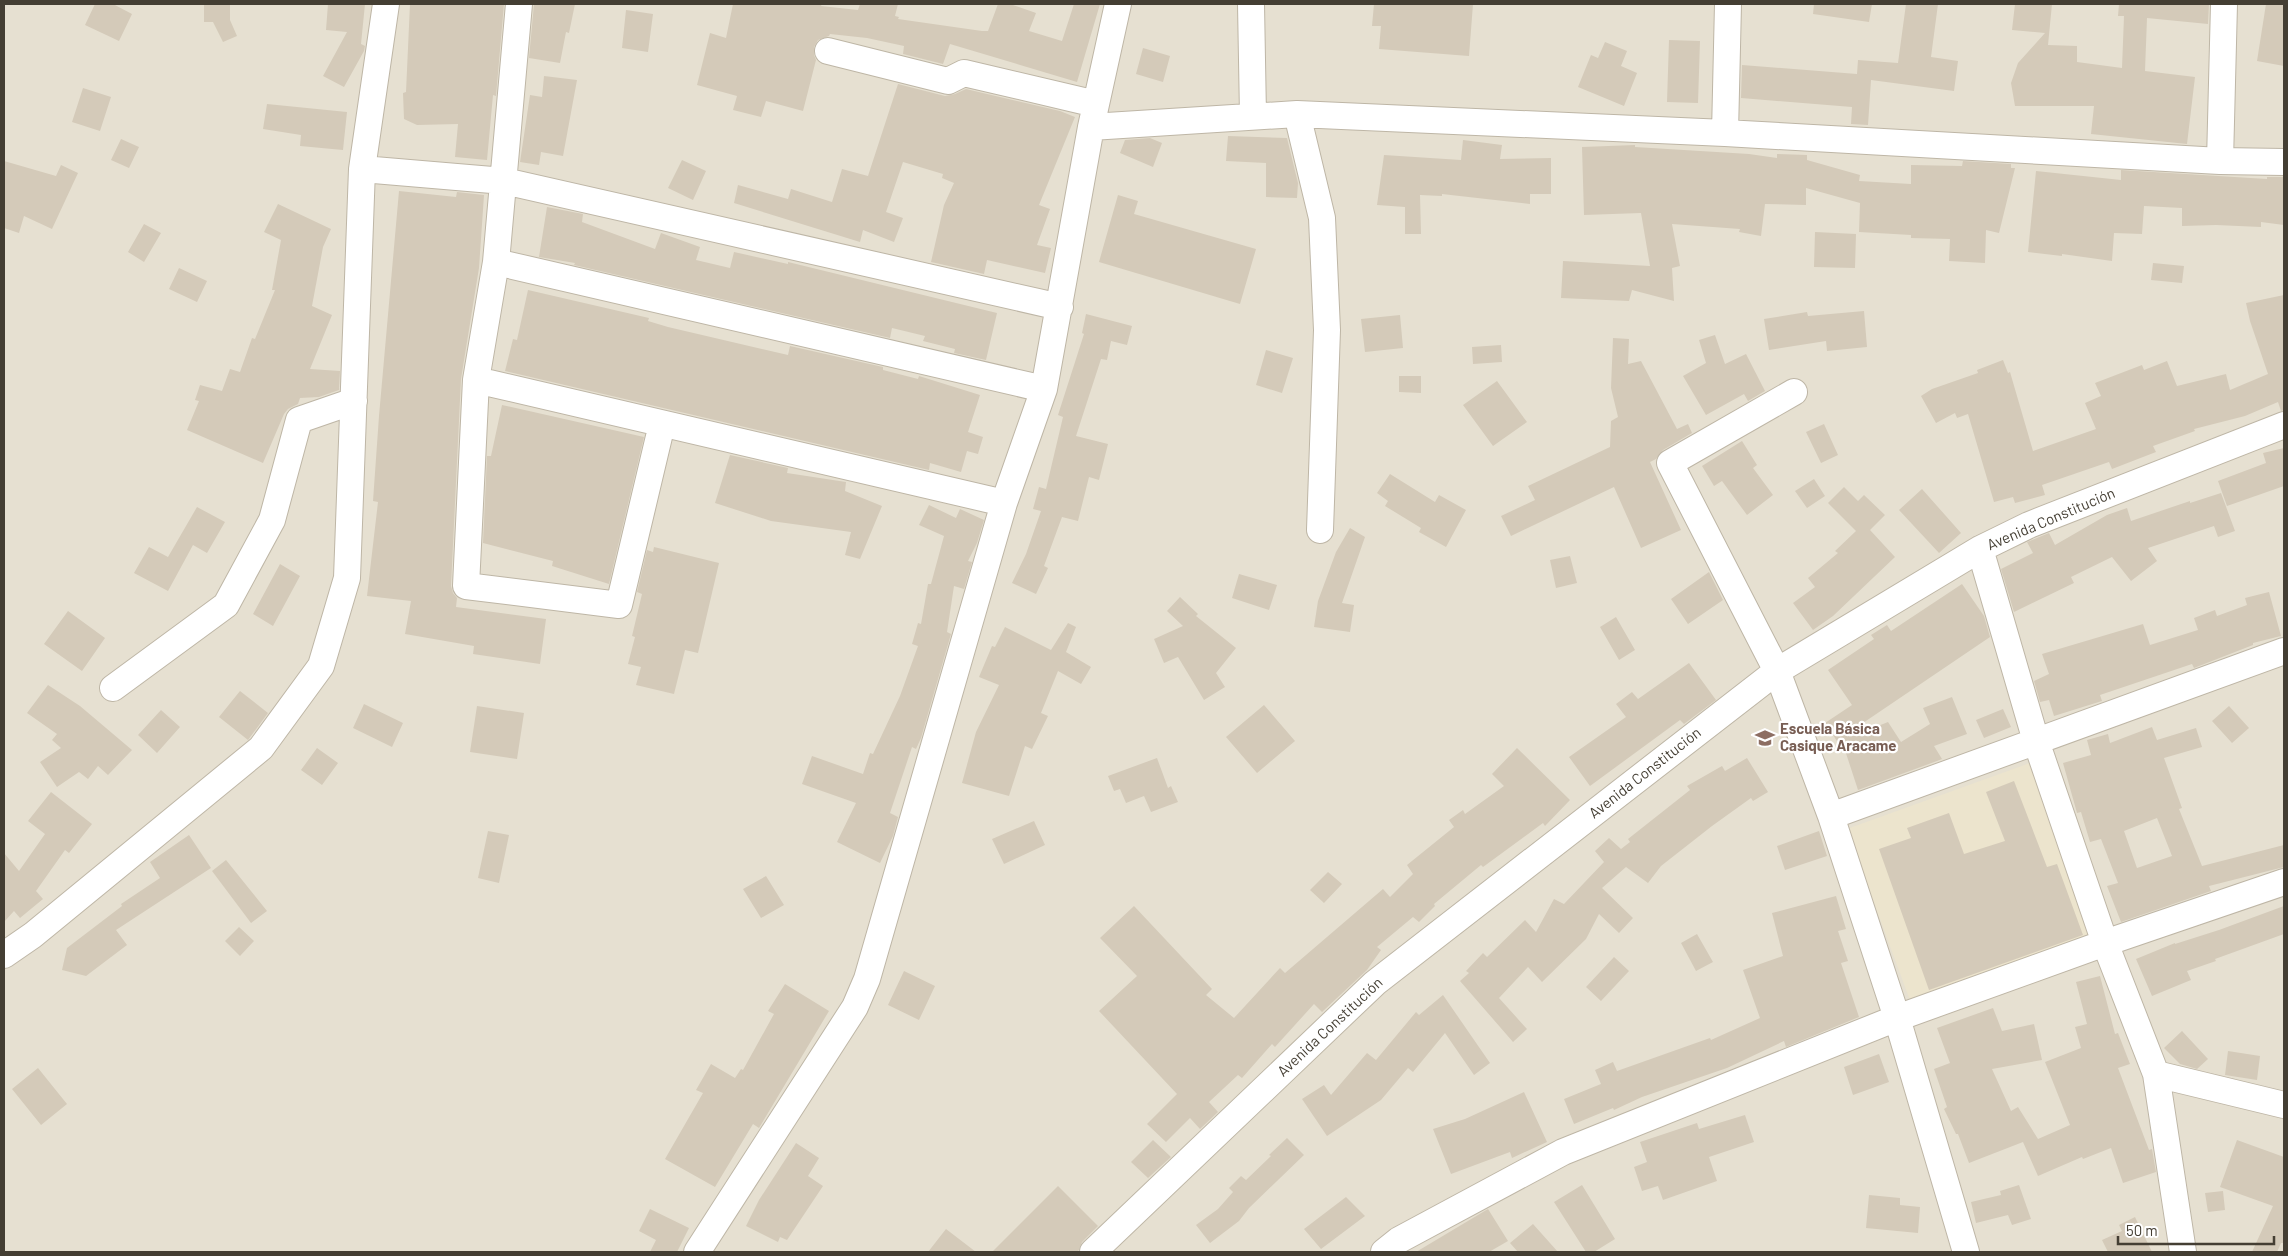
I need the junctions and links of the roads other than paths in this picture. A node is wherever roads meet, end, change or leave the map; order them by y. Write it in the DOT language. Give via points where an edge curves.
graph roads {
  1 [pos="386,4"];
  2 [pos="519,4"];
  3 [pos="1118,4"];
  4 [pos="1251,4"];
  5 [pos="1728,4"];
  6 [pos="2224,4"];
  7 [pos="828,51"];
  8 [pos="1297,114"];
  9 [pos="1093,116"];
  10 [pos="1253,116"];
  11 [pos="1724,133"];
  12 [pos="2220,161"];
  13 [pos="2284,162"];
  14 [pos="362,169"];
  15 [pos="504,181"];
  16 [pos="496,262"];
  17 [pos="1060,307"];
  18 [pos="476,380"];
  19 [pos="1044,389"];
  20 [pos="1794,392"];
  21 [pos="354,401"];
  22 [pos="662,424"];
  23 [pos="2284,425"];
  24 [pos="1004,503"];
  25 [pos="1320,530"];
  26 [pos="1980,550"];
  27 [pos="2284,651"];
  28 [pos="1777,671"];
  29 [pos="113,688"];
  30 [pos="2036,741"];
  31 [pos="1831,816"];
  32 [pos="2284,882"];
  33 [pos="2105,943"];
  34 [pos="4,955"];
  35 [pos="1897,1018"];
  36 [pos="2156,1074"];
  37 [pos="2284,1105"];
  38 [pos="697,1252"];
  39 [pos="1093,1252"];
  40 [pos="1384,1252"];
  41 [pos="1966,1252"];
  42 [pos="2183,1252"];
  1 -- 14 [label="street"];
  2 -- 15 [label="street"];
  3 -- 9 [label="street"];
  4 -- 10 [label="street"];
  5 -- 11 [label="street"];
  6 -- 12 [label="street"];
  7 -- 9 [label="street" via="948,81 964,73"];
  8 -- 10 [label="street"];
  8 -- 11 [label="street"];
  8 -- 25 [label="street" via="1322,218 1327,330"];
  9 -- 10 [label="street"];
  9 -- 17 [label="street"];
  11 -- 12 [label="street"];
  12 -- 13 [label="street"];
  14 -- 15 [label="street"];
  14 -- 21 [label="street"];
  15 -- 16 [label="street"];
  15 -- 17 [label="street"];
  16 -- 18 [label="street"];
  16 -- 19 [label="street"];
  17 -- 19 [label="street"];
  18 -- 22 [label="street"];
  18 -- 22 [label="street" via="466,586 619,605"];
  19 -- 24 [label="street"];
  20 -- 28 [label="street" via="1670,464"];
  21 -- 29 [label="street" via="299,420 272,520 226,605"];
  21 -- 34 [label="street" via="347,578 321,666 261,748 33,935"];
  22 -- 24 [label="street"];
  23 -- 26 [label="street, Avenida Constitución" via="2029,525"];
  24 -- 38 [label="street" via="867,979 855,1007"];
  26 -- 28 [label="street, Avenida Constitución"];
  26 -- 30 [label="street"];
  27 -- 30 [label="street"];
  28 -- 31 [label="street"];
  28 -- 39 [label="street, Avenida Constitución" via="1375,983"];
  30 -- 31 [label="street"];
  30 -- 33 [label="street"];
  31 -- 35 [label="street"];
  32 -- 33 [label="street"];
  33 -- 35 [label="street"];
  33 -- 36 [label="street"];
  35 -- 40 [label="street" via="1563,1152 1399,1240"];
  35 -- 41 [label="street"];
  36 -- 37 [label="street"];
  36 -- 42 [label="street"];
}
